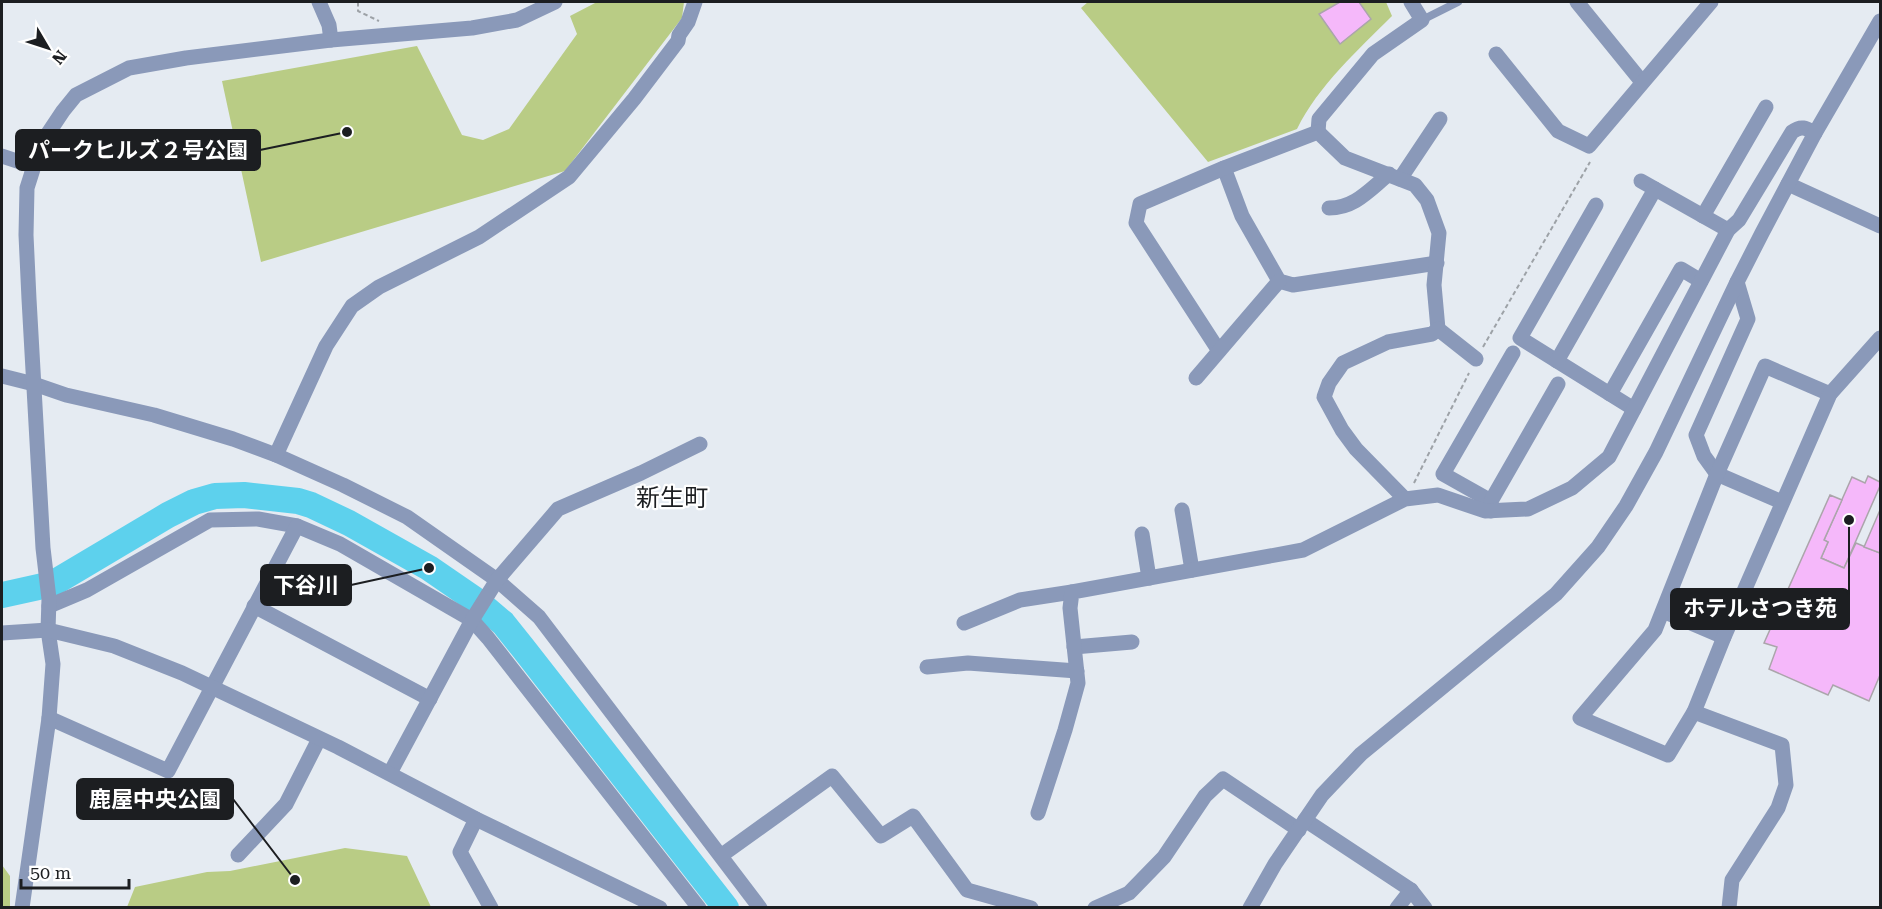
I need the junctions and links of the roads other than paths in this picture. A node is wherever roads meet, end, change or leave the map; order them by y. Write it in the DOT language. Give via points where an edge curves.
graph roads {
  1 [pos="319,2"];
  2 [pos="555,2"];
  3 [pos="695,2"];
  4 [pos="1411,2"];
  5 [pos="1458,2"];
  6 [pos="1577,2"];
  7 [pos="1711,2"];
  8 [pos="1422,20"];
  9 [pos="1881,21"];
  10 [pos="331,40"];
  11 [pos="1497,54"];
  12 [pos="1642,82"];
  13 [pos="1766,107"];
  14 [pos="1440,119"];
  15 [pos="1318,132"];
  16 [pos="1815,133"];
  17 [pos="2,156"];
  18 [pos="32,166"];
  19 [pos="1224,168"];
  20 [pos="1395,177"];
  21 [pos="1641,181"];
  22 [pos="1788,184"];
  23 [pos="1655,189"];
  24 [pos="1596,205"];
  25 [pos="1329,208"];
  26 [pos="1703,216"];
  27 [pos="1881,226"];
  28 [pos="1728,230"];
  29 [pos="1437,263"];
  30 [pos="1279,281"];
  31 [pos="1701,281"];
  32 [pos="1737,282"];
  33 [pos="1438,330"];
  34 [pos="1881,338"];
  35 [pos="1220,351"];
  36 [pos="1513,353"];
  37 [pos="1476,359"];
  38 [pos="1557,361"];
  39 [pos="2,376"];
  40 [pos="1196,378"];
  41 [pos="34,384"];
  42 [pos="1557,384"];
  43 [pos="1610,394"];
  44 [pos="1830,394"];
  45 [pos="1634,409"];
  46 [pos="700,444"];
  47 [pos="276,455"];
  48 [pos="1717,474"];
  49 [pos="1405,500"];
  50 [pos="1782,502"];
  51 [pos="1491,506"];
  52 [pos="1182,510"];
  53 [pos="297,526"];
  54 [pos="1142,534"];
  55 [pos="1192,570"];
  56 [pos="1149,578"];
  57 [pos="497,580"];
  58 [pos="1072,592"];
  59 [pos="49,603"];
  60 [pos="254,606"];
  61 [pos="1663,611"];
  62 [pos="472,620"];
  63 [pos="964,623"];
  64 [pos="48,630"];
  65 [pos="2,633"];
  66 [pos="1724,637"];
  67 [pos="1132,642"];
  68 [pos="1074,647"];
  69 [pos="927,667"];
  70 [pos="1077,671"];
  71 [pos="212,688"];
  72 [pos="430,699"];
  73 [pos="1694,712"];
  74 [pos="49,718"];
  75 [pos="320,739"];
  76 [pos="390,774"];
  77 [pos="1038,813"];
  78 [pos="476,819"];
  79 [pos="1302,825"];
  80 [pos="238,855"];
  81 [pos="722,855"];
  82 [pos="1410,890"];
  83 [pos="22,908"];
  84 [pos="491,908"];
  85 [pos="660,908"];
  86 [pos="699,908"];
  87 [pos="760,908"];
  88 [pos="1031,908"];
  89 [pos="1095,908"];
  90 [pos="1250,908"];
  91 [pos="1397,908"];
  92 [pos="1425,908"];
  93 [pos="1729,908"];
  1 -- 10 [label="street"];
  2 -- 10 [label="street" via="517,20 472,28"];
  3 -- 47 [label="street" via="678,41 570,177 478,237 379,287 352,306 327,346"];
  4 -- 8 [label="street"];
  5 -- 8 [label="lane"];
  6 -- 12 [label="street"];
  7 -- 12 [label="street"];
  8 -- 15 [label="street" via="1373,54 1319,119"];
  9 -- 16 [label="street"];
  10 -- 18 [label="street" via="129,68 76,95 52,126"];
  11 -- 12 [label="street" via="1558,130 1589,146"];
  13 -- 26 [label="street"];
  14 -- 20 [label="street"];
  15 -- 19 [label="street"];
  15 -- 20 [label="street" via="1345,158"];
  16 -- 22 [label="street"];
  16 -- 28 [label="street" via="1803,127 1792,132"];
  17 -- 18 [label="street"];
  18 -- 41 [label="street" via="27,188 26,235"];
  19 -- 30 [label="street" via="1242,216"];
  19 -- 35 [label="street" via="1140,204 1136,223"];
  20 -- 25 [label="street" via="1352,204"];
  20 -- 29 [label="street" via="1415,185 1427,200 1439,233"];
  21 -- 23 [label="street"];
  22 -- 27 [label="street"];
  22 -- 32 [label="street"];
  23 -- 26 [label="street"];
  23 -- 38 [label="street"];
  24 -- 38 [label="street" via="1520,338"];
  26 -- 28 [label="street"];
  28 -- 31 [label="street"];
  29 -- 30 [label="street" via="1293,285"];
  29 -- 33 [label="street" via="1434,285"];
  30 -- 35 [label="street"];
  31 -- 43 [label="street" via="1681,269"];
  31 -- 45 [label="street"];
  32 -- 48 [label="street" via="1748,319 1696,435"];
  32 -- 79 [label="street" via="1656,452 1598,547 1556,594 1361,754 1322,795"];
  33 -- 37 [label="street"];
  33 -- 49 [label="street" via="1388,342 1343,363 1324,397 1356,449"];
  34 -- 44 [label="street"];
  35 -- 40 [label="street"];
  36 -- 51 [label="street" via="1443,474"];
  38 -- 43 [label="street"];
  39 -- 41 [label="street"];
  41 -- 47 [label="street" via="153,415"];
  41 -- 59 [label="street" via="42,548"];
  42 -- 51 [label="street"];
  43 -- 45 [label="street"];
  44 -- 48 [label="street" via="1765,366"];
  44 -- 50 [label="street"];
  45 -- 51 [label="street" via="1609,457 1572,488 1528,509"];
  46 -- 57 [label="street" via="558,509"];
  47 -- 57 [label="street" via="407,518"];
  48 -- 50 [label="street"];
  48 -- 61 [label="street"];
  49 -- 51 [label="street" via="1438,495 1485,511"];
  49 -- 55 [label="street" via="1303,550"];
  50 -- 66 [label="street"];
  52 -- 55 [label="street"];
  53 -- 59 [label="street" via="258,519 210,520 87,590"];
  53 -- 60 [label="street"];
  53 -- 62 [label="street" via="340,544"];
  54 -- 56 [label="street"];
  55 -- 56 [label="street"];
  56 -- 58 [label="street"];
  57 -- 62 [label="street"];
  57 -- 81 [label="street" via="539,617"];
  58 -- 63 [label="street" via="1020,600"];
  58 -- 68 [label="street"];
  59 -- 64 [label="street"];
  60 -- 71 [label="street"];
  60 -- 72 [label="street"];
  61 -- 66 [label="street"];
  61 -- 73 [label="street" via="1655,630 1580,718 1668,755"];
  62 -- 72 [label="street"];
  62 -- 86 [label="street"];
  64 -- 65 [label="street"];
  64 -- 71 [label="street" via="114,646"];
  64 -- 74 [label="street" via="53,664"];
  66 -- 73 [label="street"];
  67 -- 68 [label="street"];
  68 -- 70 [label="street"];
  69 -- 70 [label="street" via="968,663"];
  70 -- 77 [label="street" via="1078,683"];
  71 -- 74 [label="street" via="168,771"];
  71 -- 75 [label="street"];
  72 -- 76 [label="street"];
  73 -- 93 [label="street" via="1782,745 1786,785 1778,808 1732,880"];
  74 -- 83 [label="street"];
  75 -- 76 [label="street"];
  75 -- 80 [label="street" via="286,804"];
  76 -- 78 [label="street"];
  78 -- 84 [label="street" via="460,852"];
  78 -- 85 [label="street"];
  79 -- 82 [label="street"];
  79 -- 89 [label="street" via="1223,779 1206,796 1164,857 1129,893"];
  79 -- 90 [label="street"];
  81 -- 87 [label="street"];
  81 -- 88 [label="street" via="831,776 881,836 913,816 967,890"];
  82 -- 91 [label="street"];
  82 -- 92 [label="street"];
}
